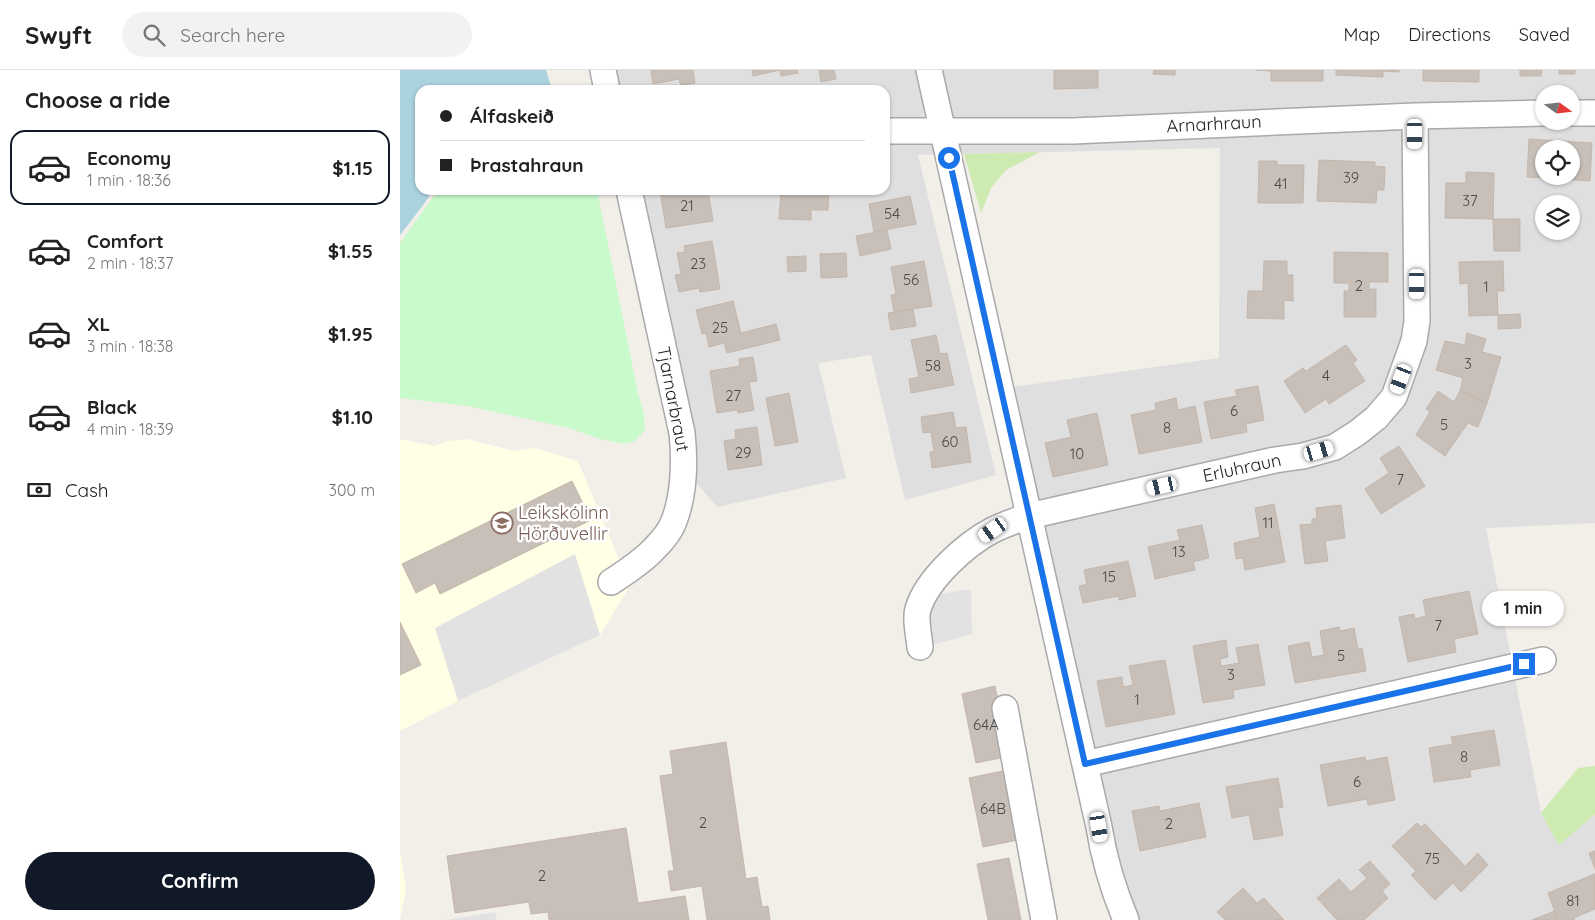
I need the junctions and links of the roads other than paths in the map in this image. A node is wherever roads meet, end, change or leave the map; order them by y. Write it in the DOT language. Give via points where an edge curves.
graph roads {
  1 [pos="603,70"];
  2 [pos="929,70"];
  3 [pos="607,85"];
  4 [pos="1595,112"];
  5 [pos="1535,113"];
  6 [pos="1580,113"];
  7 [pos="1415,116"];
  8 [pos="890,131"];
  9 [pos="943,131"];
  10 [pos="630,195"];
  11 [pos="1029,516"];
  12 [pos="611,582"];
  13 [pos="920,647"];
  14 [pos="1543,660"];
  15 [pos="1005,708"];
  16 [pos="1085,764"];
  17 [pos="1044,920"];
  18 [pos="1126,920"];
  1 -- 3 [label="street"];
  2 -- 9 [label="street"];
  4 -- 6 [label="street"];
  5 -- 7 [label="street, Arnarhraun"];
  7 -- 9 [label="street, Arnarhraun" via="1073,131"];
  7 -- 11 [label="street, Erluhraun" via="1417,322 1414,342 1394,397 1376,418 1334,447 1303,456"];
  8 -- 9 [label="street, Arnarhraun"];
  9 -- 11 [label="street"];
  10 -- 12 [label="street, Tjarnarbraut" via="682,433 684,458 674,522 655,549"];
  11 -- 13 [label="street, Erluhraun" via="993,530 937,576 917,610"];
  11 -- 16 [label="street"];
  14 -- 16 [label="street"];
  15 -- 17 [label="street"];
  16 -- 18 [label="street" via="1109,876"];
}
